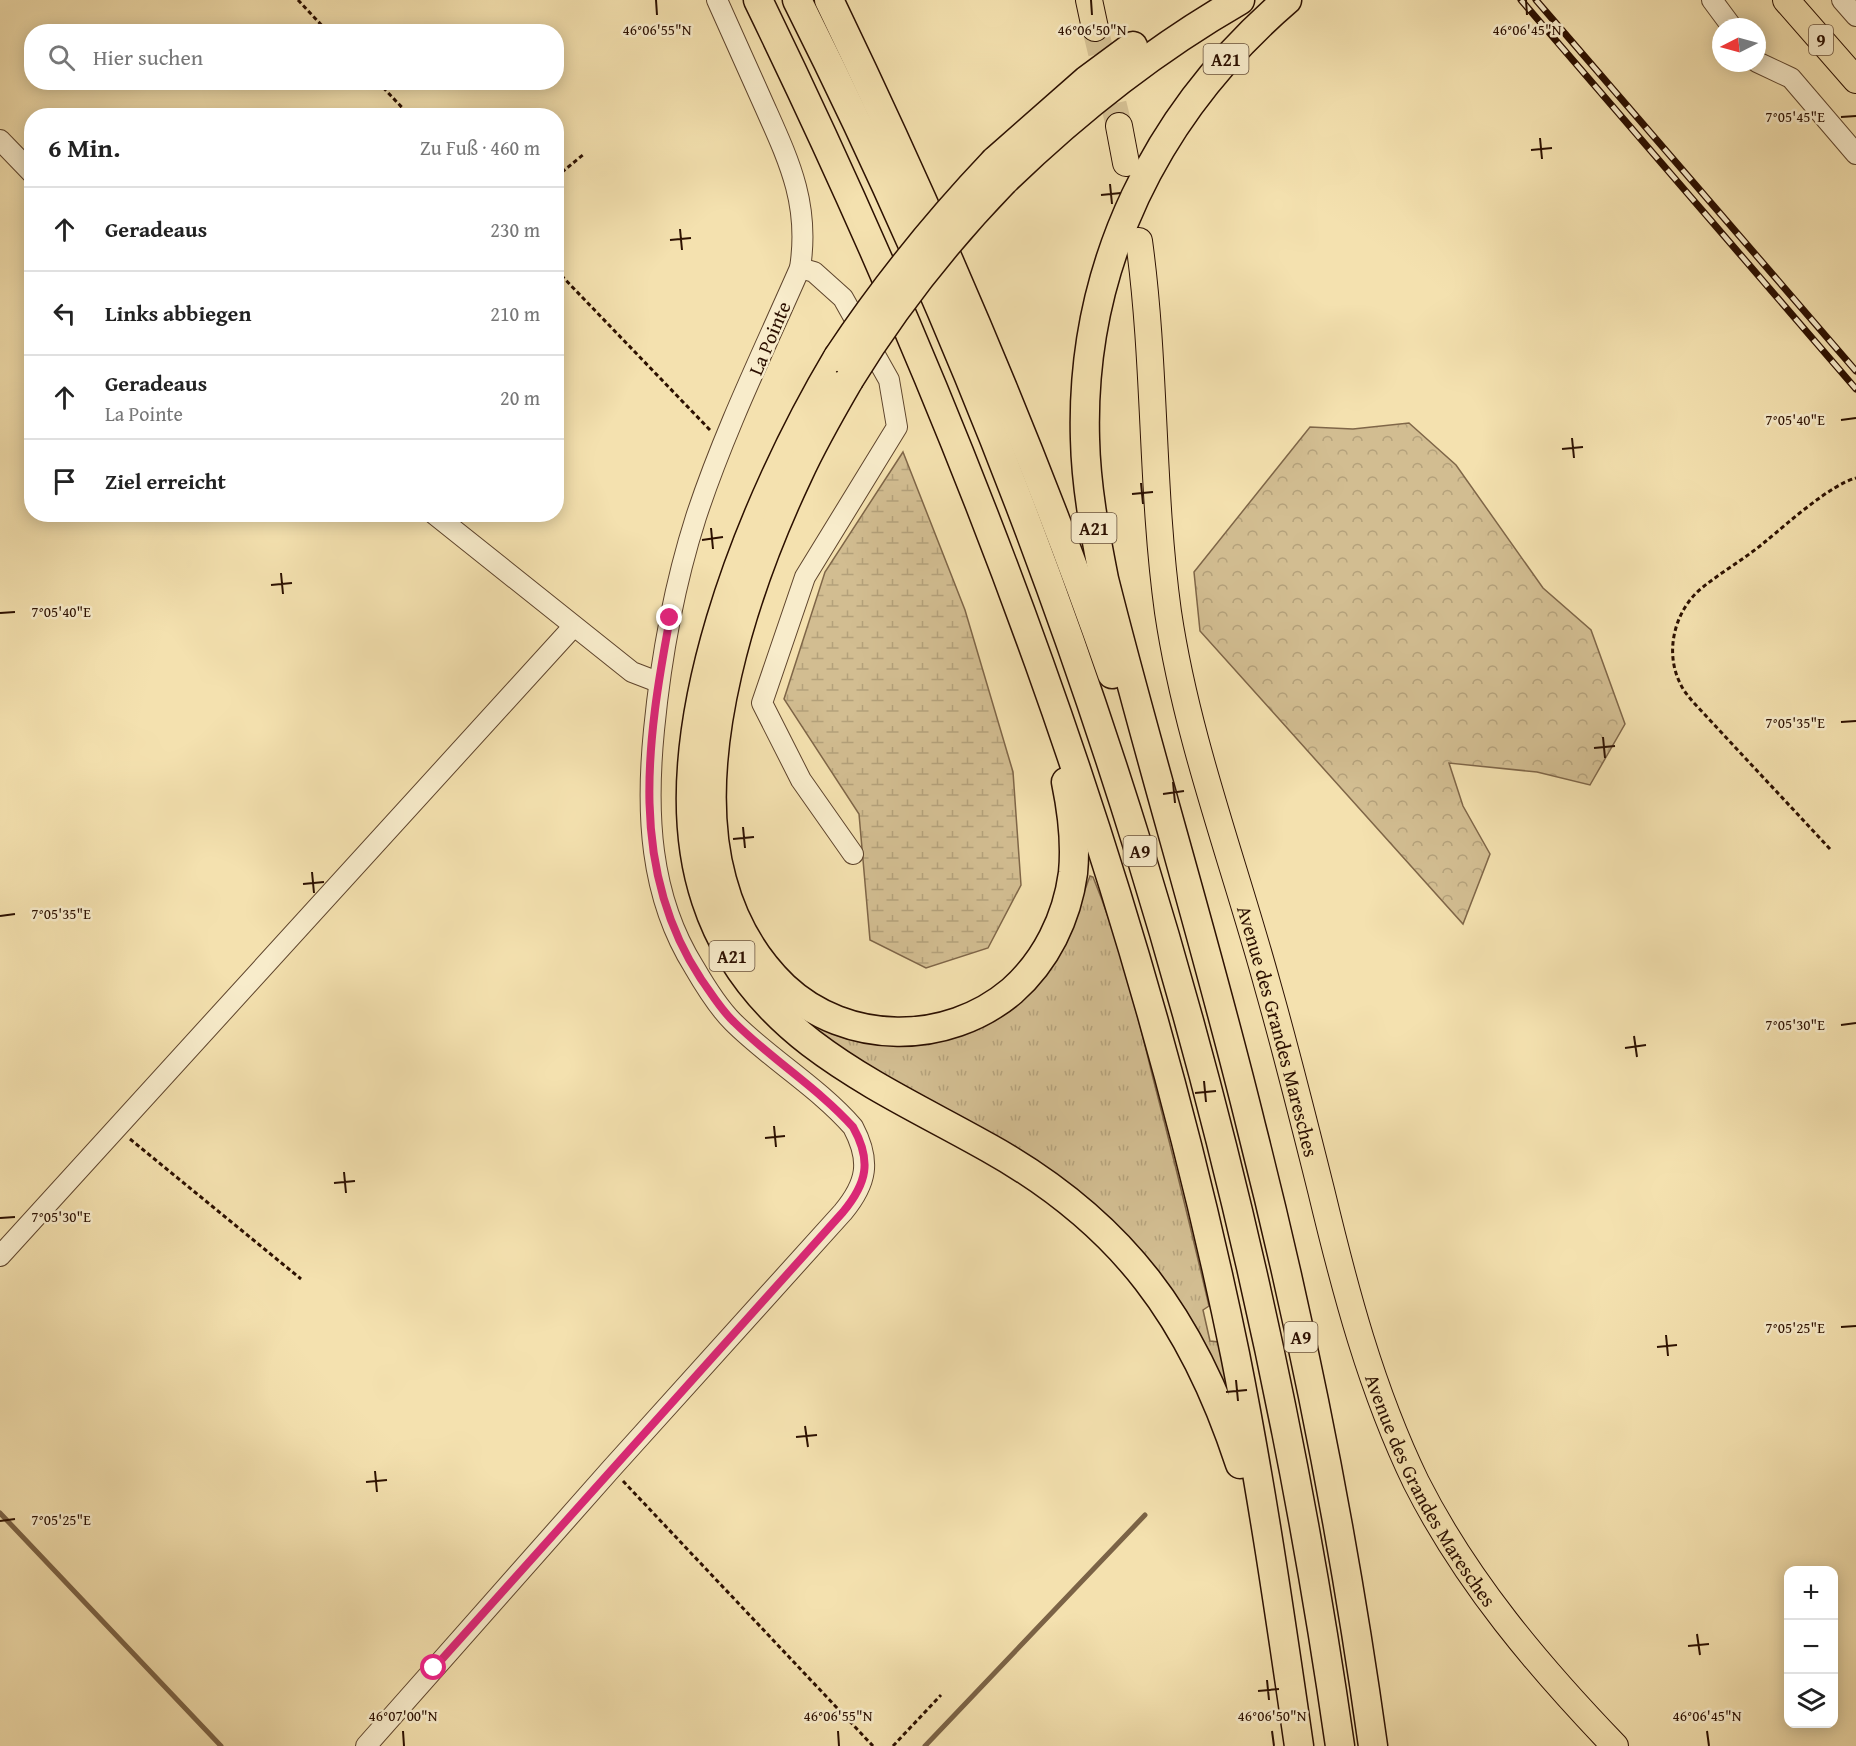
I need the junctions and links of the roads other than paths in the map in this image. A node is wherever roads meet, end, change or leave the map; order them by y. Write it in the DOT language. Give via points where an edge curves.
graph roads {
  1 [pos="717,0"];
  2 [pos="758,0"];
  3 [pos="797,0"];
  4 [pos="829,0"];
  5 [pos="1089,0"];
  6 [pos="1202,0"];
  7 [pos="1239,0"];
  8 [pos="1287,0"];
  9 [pos="1713,0"];
  10 [pos="1786,0"];
  11 [pos="1842,0"];
  12 [pos="1856,16"];
  13 [pos="1726,18"];
  14 [pos="1095,28"];
  15 [pos="1766,66"];
  16 [pos="1856,81"];
  17 [pos="1119,126"];
  18 [pos="0,140"];
  19 [pos="1856,154"];
  20 [pos="1126,163"];
  21 [pos="24,165"];
  22 [pos="999,171"];
  23 [pos="1139,241"];
  24 [pos="800,268"];
  25 [pos="843,369"];
  26 [pos="444,522"];
  27 [pos="573,627"];
  28 [pos="1032,640"];
  29 [pos="658,682"];
  30 [pos="853,854"];
  31 [pos="1199,935"];
  32 [pos="0,1256"];
  33 [pos="1282,1632"];
  34 [pos="366,1746"];
  35 [pos="1299,1746"];
  36 [pos="1340,1746"];
  37 [pos="1373,1746"];
  38 [pos="1614,1746"];
  1 -- 24 [label="street, La Pointe" via="792,168 802,210"];
  2 -- 28 [label="highway, A21" via="902,312"];
  3 -- 36 [label="highway, A9" via="902,221 998,448 1071,642 1137,841 1216,1120 1266,1327 1306,1532"];
  4 -- 31 [label="highway, A9" via="956,275 1031,456 1101,643"];
  5 -- 14 [label="main road"];
  6 -- 22 [label="highway, A21" via="1087,80"];
  7 -- 22 [label="highway, A21" via="1134,70"];
  8 -- 31 [label="highway, A21" via="1213,73 1151,164 1116,243 1088,363 1086,464 1097,545"];
  9 -- 13 [label="street"];
  10 -- 16 [label="main road, 9"];
  11 -- 12 [label="street"];
  15 -- 19 [label="street" via="1791,78"];
  17 -- 20 [label="main road"];
  18 -- 21 [label="street"];
  22 -- 25 [label="highway, A21, bridge" via="884,325"];
  23 -- 38 [label="main road, Avenue des Grandes Maresches" via="1148,313 1163,562 1174,647 1189,714 1260,956 1367,1361 1408,1464 1449,1541 1513,1633"];
  24 -- 29 [label="street, La Pointe" via="697,517 684,558"];
  24 -- 30 [label="street" via="814,273 843,298 889,380 897,426 806,578 762,703 801,780"];
  25 -- 28 [label="highway, A21" via="753,586 718,722 712,799 722,878 732,911 749,943 784,986 829,1017 871,1030 899,1033 931,1030 965,1020 1002,999 1026,978 1045,953 1066,905 1073,871 1073,835 1065,773"];
  25 -- 33 [label="highway, A21" via="790,444 759,511 735,576 708,674 694,759 692,807 706,901 724,943 750,983 809,1042 865,1080 992,1149 1046,1184 1110,1237 1150,1283 1196,1353 1232,1436"];
  26 -- 27 [label="street"];
  27 -- 29 [label="street" via="632,672"];
  27 -- 32 [label="street"];
  28 -- 33 [label="highway" via="1107,864 1185,1138 1237,1365"];
  29 -- 34 [label="street, La Pointe" via="650,816 653,857 675,934 732,1021 853,1127 863,1150 859,1191"];
  31 -- 37 [label="highway, A9" via="1251,1125 1301,1336 1359,1646"];
  33 -- 35 [label="highway"];
}
